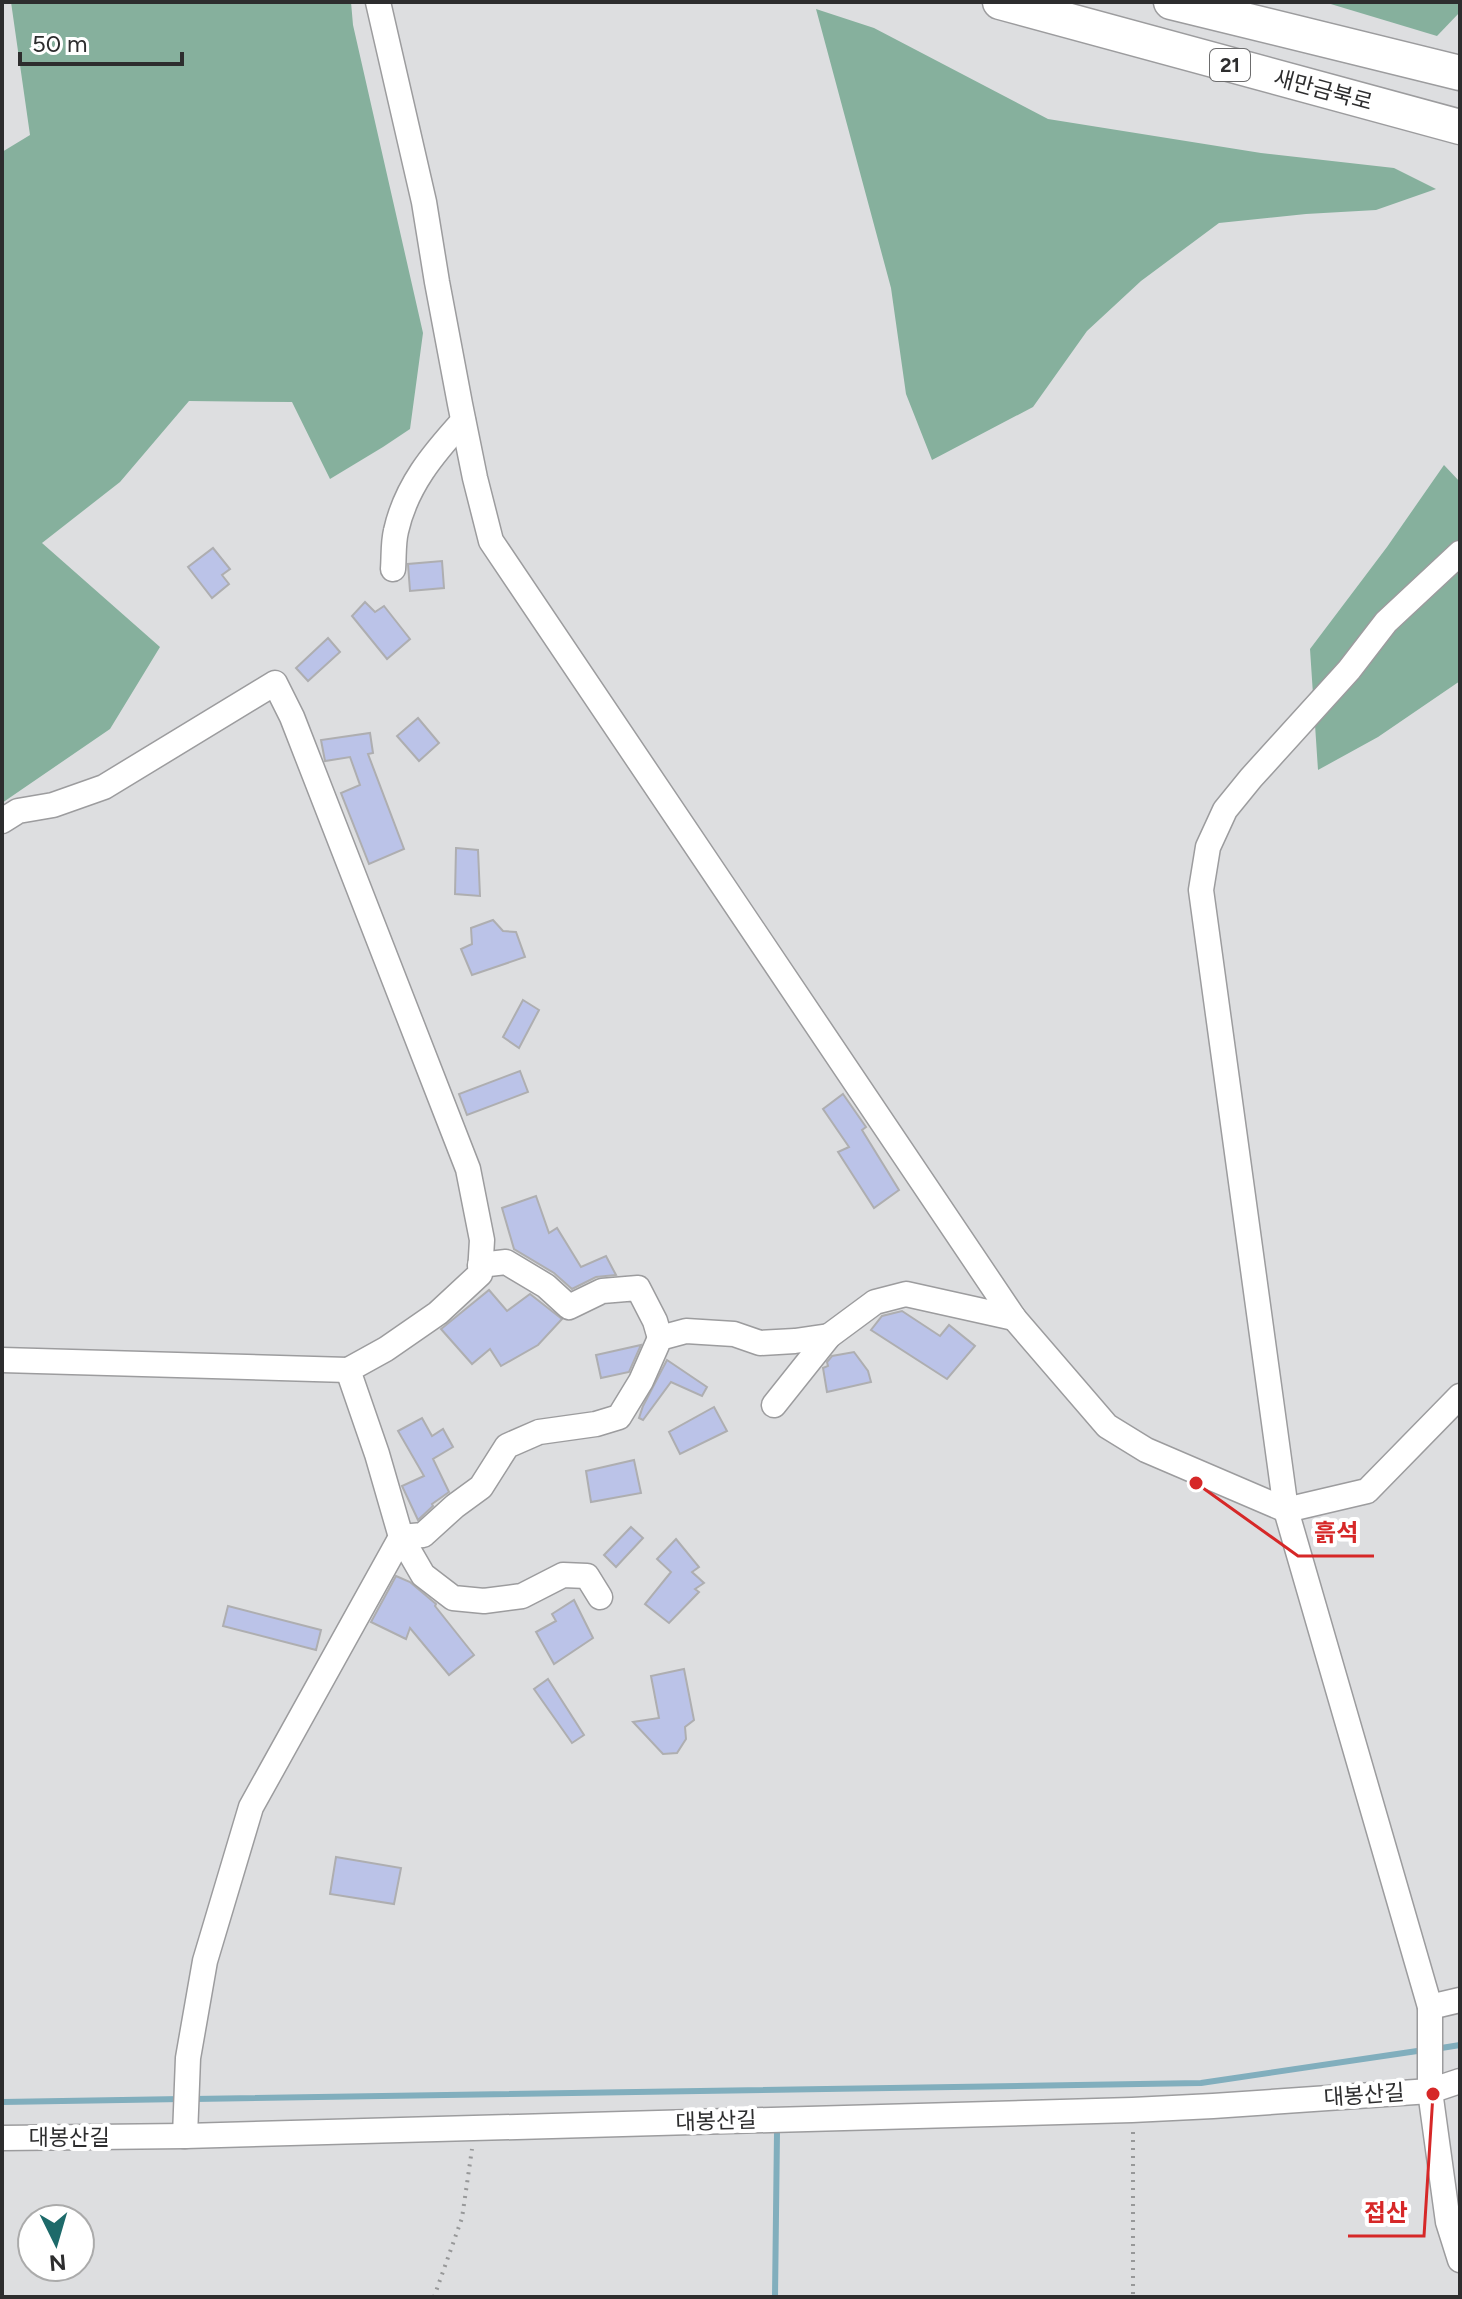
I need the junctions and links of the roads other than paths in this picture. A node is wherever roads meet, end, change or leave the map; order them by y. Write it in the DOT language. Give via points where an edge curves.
graph roads {
  1 [pos="378,2"];
  2 [pos="1000,2"];
  3 [pos="1171,2"];
  4 [pos="1460,73"];
  5 [pos="1460,127"];
  6 [pos="463,421"];
  7 [pos="1460,553"];
  8 [pos="393,569"];
  9 [pos="2,821"];
  10 [pos="480,1265"];
  11 [pos="1014,1318"];
  12 [pos="829,1336"];
  13 [pos="660,1338"];
  14 [pos="2,1360"];
  15 [pos="348,1370"];
  16 [pos="1460,1396"];
  17 [pos="774,1405"];
  18 [pos="1286,1510"];
  19 [pos="401,1537"];
  20 [pos="600,1597"];
  21 [pos="1460,2000"];
  22 [pos="1430,2007"];
  23 [pos="1460,2081"];
  24 [pos="1430,2084"];
  25 [pos="185,2129"];
  26 [pos="2,2138"];
  27 [pos="1454,2224"];
  28 [pos="1460,2260"];
  1 -- 6 [label="street" via="424,202"];
  2 -- 5 [label="highway, 새만금북로 / 21"];
  3 -- 4 [label="highway, 21"];
  6 -- 8 [label="street" via="411,488 395,533"];
  6 -- 11 [label="street" via="491,541"];
  7 -- 18 [label="street" via="1386,622 1251,778 1225,810 1208,847 1201,890"];
  9 -- 10 [label="street" via="18,811 104,787 275,683 468,1169 482,1240"];
  10 -- 13 [label="street" via="506,1262 569,1307 602,1291 638,1288"];
  10 -- 15 [label="street" via="480,1274 438,1313"];
  11 -- 12 [label="street" via="906,1294 875,1302"];
  11 -- 18 [label="street" via="1107,1426 1146,1450"];
  12 -- 13 [label="street" via="760,1343 734,1334 686,1331"];
  12 -- 17 [label="street"];
  13 -- 19 [label="street" via="619,1417 539,1432 507,1446 481,1487 423,1535"];
  14 -- 15 [label="street"];
  15 -- 19 [label="street"];
  16 -- 18 [label="street" via="1367,1491"];
  18 -- 22 [label="street"];
  19 -- 20 [label="street" via="423,1575 453,1598 522,1596 563,1575 587,1576"];
  19 -- 25 [label="street" via="251,1807 205,1961 188,2058"];
  21 -- 22 [label="street"];
  22 -- 24 [label="street"];
  23 -- 24 [label="street, 대봉산길"];
  24 -- 25 [label="street, 대봉산길" via="1132,2110"];
  24 -- 27 [label="street"];
  25 -- 26 [label="street, 대봉산길"];
  27 -- 28 [label="street"];
}
